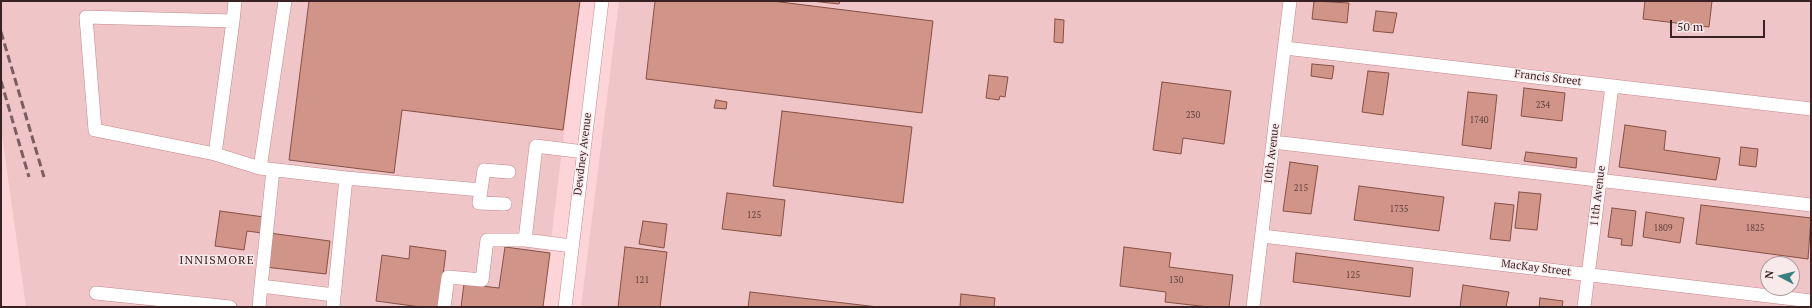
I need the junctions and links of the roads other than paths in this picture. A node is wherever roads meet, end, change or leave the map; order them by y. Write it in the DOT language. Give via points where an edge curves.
graph roads {
  1 [pos="235,1"];
  2 [pos="285,1"];
  3 [pos="602,1"];
  4 [pos="1290,1"];
  5 [pos="233,21"];
  6 [pos="1285,48"];
  7 [pos="1612,86"];
  8 [pos="1811,108"];
  9 [pos="1273,142"];
  10 [pos="584,152"];
  11 [pos="215,154"];
  12 [pos="267,169"];
  13 [pos="509,172"];
  14 [pos="346,178"];
  15 [pos="1600,179"];
  16 [pos="480,190"];
  17 [pos="505,204"];
  18 [pos="1811,205"];
  19 [pos="1262,236"];
  20 [pos="525,240"];
  21 [pos="572,246"];
  22 [pos="1588,274"];
  23 [pos="261,286"];
  24 [pos="96,293"];
  25 [pos="334,301"];
  26 [pos="1811,301"];
  27 [pos="230,307"];
  28 [pos="259,307"];
  29 [pos="444,307"];
  30 [pos="565,307"];
  31 [pos="1253,307"];
  32 [pos="1584,307"];
  1 -- 5 [label="street"];
  2 -- 12 [label="street"];
  3 -- 10 [label="street, Dewdney Avenue"];
  4 -- 6 [label="street, 10th Avenue"];
  5 -- 11 [label="street"];
  5 -- 11 [label="street" via="86,16 95,130"];
  6 -- 7 [label="street, Francis Street"];
  6 -- 9 [label="street, 10th Avenue"];
  7 -- 8 [label="street, Francis Street"];
  7 -- 15 [label="street, 11th Avenue"];
  9 -- 15 [label="street"];
  9 -- 19 [label="street, 10th Avenue"];
  10 -- 20 [label="street" via="536,146"];
  10 -- 21 [label="street, Dewdney Avenue"];
  11 -- 12 [label="street"];
  12 -- 14 [label="street"];
  12 -- 23 [label="street"];
  13 -- 16 [label="street" via="484,170"];
  14 -- 16 [label="street"];
  14 -- 25 [label="street"];
  15 -- 18 [label="street"];
  15 -- 22 [label="street, 11th Avenue"];
  16 -- 17 [label="street" via="479,203"];
  19 -- 22 [label="street, MacKay Street"];
  19 -- 31 [label="street, 10th Avenue"];
  20 -- 21 [label="street"];
  20 -- 29 [label="street" via="487,240 482,280 448,278"];
  21 -- 30 [label="street, Dewdney Avenue"];
  22 -- 26 [label="street, MacKay Street"];
  22 -- 32 [label="street, 11th Avenue"];
  23 -- 25 [label="street"];
  23 -- 28 [label="street"];
  24 -- 27 [label="street"];
}
